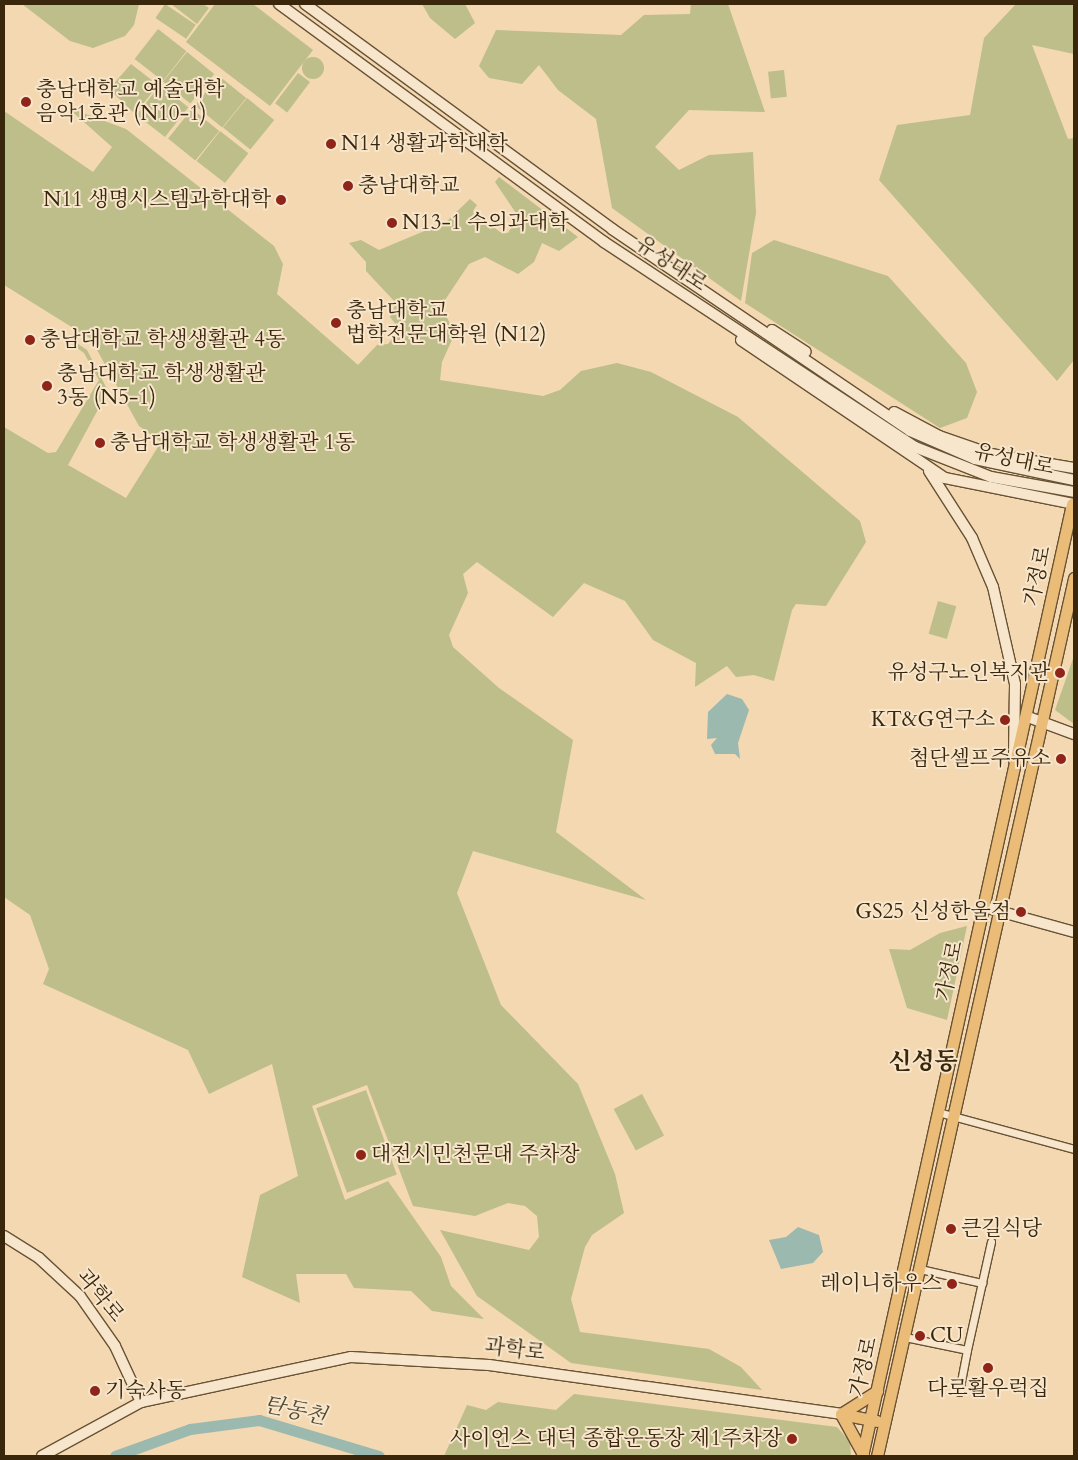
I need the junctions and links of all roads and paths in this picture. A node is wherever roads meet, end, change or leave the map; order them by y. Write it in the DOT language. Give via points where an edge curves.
graph roads {
  1 [pos="279,4"];
  2 [pos="305,4"];
  3 [pos="716,299"];
  4 [pos="706,310"];
  5 [pos="1074,468"];
  6 [pos="927,469"];
  7 [pos="1074,480"];
  8 [pos="1074,499"];
  9 [pos="1074,578"];
  10 [pos="1028,717"];
  11 [pos="1041,722"];
  12 [pos="1074,734"];
  13 [pos="1015,767"];
  14 [pos="984,907"];
  15 [pos="999,910"];
  16 [pos="1074,932"];
  17 [pos="938,1112"];
  18 [pos="953,1115"];
  19 [pos="1074,1148"];
  20 [pos="4,1236"];
  21 [pos="992,1242"];
  22 [pos="920,1268"];
  23 [pos="982,1283"];
  24 [pos="905,1337"];
  25 [pos="968,1350"];
  26 [pos="877,1391"];
  27 [pos="959,1392"];
  28 [pos="141,1402"];
  29 [pos="841,1414"];
  30 [pos="870,1420"];
  31 [pos="886,1423"];
  32 [pos="42,1456"];
  33 [pos="863,1456"];
  34 [pos="877,1456"];
  1 -- 4 [label="main road, 유성대로" via="591,233"];
  2 -- 3 [label="main road, 유성대로"];
  3 -- 5 [label="main road" via="785,337 912,424 991,454"];
  3 -- 7 [label="main road, 유성대로" via="910,431 958,454 1008,468"];
  4 -- 6 [label="main road" via="753,348"];
  4 -- 8 [label="main road, 유성대로" via="915,447 967,470"];
  6 -- 8 [label="main road" via="964,485"];
  6 -- 13 [label="main road" via="972,538 993,587 1016,684"];
  8 -- 10 [label="main road, 가정로"];
  9 -- 11 [label="main road, 가정로"];
  10 -- 11 [label="main road"];
  10 -- 13 [label="main road, 가정로"];
  11 -- 12 [label="main road"];
  11 -- 15 [label="main road, 가정로"];
  13 -- 14 [label="main road, 가정로"];
  14 -- 15 [label="main road"];
  14 -- 17 [label="main road, 가정로"];
  15 -- 16 [label="main road"];
  15 -- 18 [label="main road, 가정로"];
  17 -- 18 [label="street"];
  17 -- 26 [label="main road, 가정로"];
  18 -- 19 [label="street"];
  18 -- 22 [label="main road, 가정로"];
  20 -- 28 [label="main road, 과학로" via="39,1258 80,1296 115,1346"];
  21 -- 23 [label="street"];
  22 -- 23 [label="street"];
  22 -- 24 [label="main road, 가정로"];
  23 -- 25 [label="street"];
  24 -- 25 [label="street"];
  24 -- 31 [label="main road, 가정로"];
  25 -- 27 [label="street"];
  26 -- 29 [label="main road"];
  26 -- 30 [label="main road, 가정로"];
  28 -- 29 [label="main road, 과학로" via="308,1363 381,1356 498,1366"];
  28 -- 32 [label="main road, 과학로"];
  29 -- 30 [label="main road, 과학로"];
  29 -- 33 [label="main road"];
  30 -- 31 [label="main road, 과학로"];
  30 -- 33 [label="main road, 가정로"];
  31 -- 34 [label="main road, 가정로"];
}
